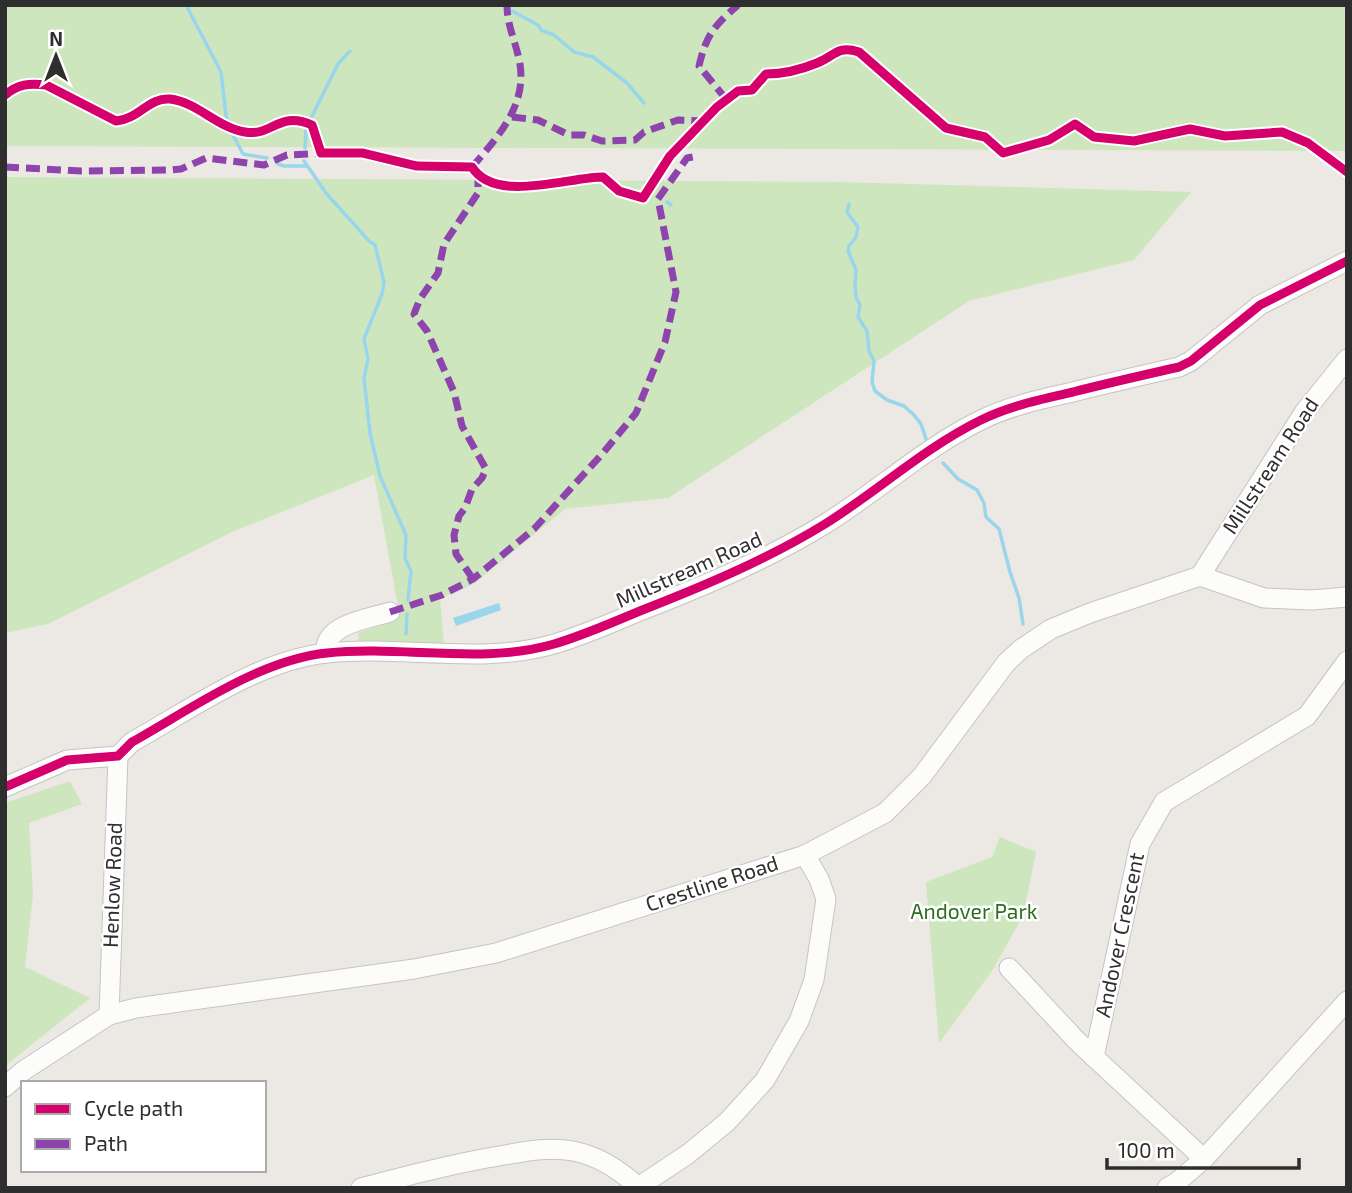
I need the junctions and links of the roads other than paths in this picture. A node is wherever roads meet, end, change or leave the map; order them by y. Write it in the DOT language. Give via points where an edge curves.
graph roads {
  1 [pos="1347,261"];
  2 [pos="1347,359"];
  3 [pos="1200,576"];
  4 [pos="1347,597"];
  5 [pos="390,612"];
  6 [pos="326,653"];
  7 [pos="1347,661"];
  8 [pos="118,756"];
  9 [pos="5,787"];
  10 [pos="805,855"];
  11 [pos="1009,968"];
  12 [pos="1347,1001"];
  13 [pos="109,1015"];
  14 [pos="1094,1057"];
  15 [pos="5,1087"];
  16 [pos="1204,1159"];
  17 [pos="638,1187"];
  18 [pos="361,1188"];
  19 [pos="1167,1188"];
  1 -- 6 [label="street, Millstream Road" via="1260,305 1179,367 983,419 931,448 834,517 775,552 600,628 510,652"];
  2 -- 3 [label="street, Millstream Road" via="1305,411"];
  3 -- 4 [label="street" via="1264,598"];
  3 -- 10 [label="street, Crestline Road" via="1065,622 1035,638 1006,663 922,776 885,813"];
  5 -- 6 [label="street" via="334,631 326,642"];
  6 -- 8 [label="street, Millstream Road" via="288,660 235,684 132,742"];
  7 -- 14 [label="street, Andover Crescent" via="1307,716 1164,802 1140,844"];
  8 -- 9 [label="street" via="67,760"];
  8 -- 13 [label="street, Henlow Road"];
  10 -- 13 [label="street, Crestline Road" via="496,953"];
  10 -- 17 [label="street" via="826,899 814,980 799,1021 765,1080 727,1122"];
  11 -- 14 [label="street, Andover Crescent"];
  12 -- 16 [label="street"];
  13 -- 15 [label="street, Crestline Road"];
  14 -- 16 [label="street, Andover Crescent"];
  16 -- 19 [label="street"];
  17 -- 18 [label="street" via="599,1159 539,1149 431,1168"];
}
